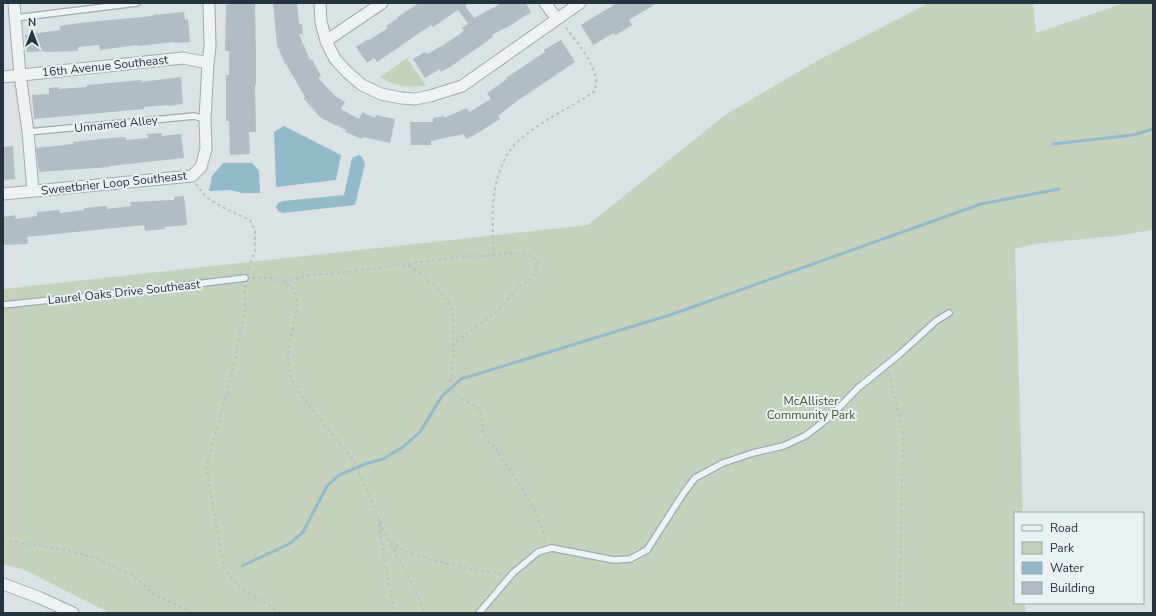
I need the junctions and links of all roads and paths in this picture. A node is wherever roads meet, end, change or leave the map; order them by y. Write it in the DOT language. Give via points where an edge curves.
graph roads {
  1 [pos="14,3"];
  2 [pos="137,3"];
  3 [pos="209,3"];
  4 [pos="320,3"];
  5 [pos="382,3"];
  6 [pos="546,3"];
  7 [pos="580,3"];
  8 [pos="15,18"];
  9 [pos="556,19"];
  10 [pos="326,41"];
  11 [pos="208,63"];
  12 [pos="20,75"];
  13 [pos="3,77"];
  14 [pos="205,119"];
  15 [pos="28,132"];
  16 [pos="192,176"];
  17 [pos="33,191"];
  18 [pos="3,194"];
  19 [pos="494,256"];
  20 [pos="409,264"];
  21 [pos="245,278"];
  22 [pos="284,282"];
  23 [pos="3,305"];
  24 [pos="949,313"];
  25 [pos="453,344"];
  26 [pos="887,364"];
  27 [pos="377,515"];
  28 [pos="3,540"];
  29 [pos="390,540"];
  30 [pos="547,549"];
  31 [pos="512,576"];
  32 [pos="3,584"];
  33 [pos="72,613"];
  34 [pos="194,613"];
  35 [pos="281,613"];
  36 [pos="395,613"];
  37 [pos="425,613"];
  38 [pos="479,613"];
  39 [pos="898,613"];
  1 -- 8 [label="street"];
  2 -- 8 [label="lane"];
  3 -- 11 [label="street, Sweetbrier Loop Southeast"];
  4 -- 10 [label="street"];
  5 -- 10 [label="street"];
  6 -- 9 [label="street"];
  7 -- 9 [label="street"];
  8 -- 12 [label="street"];
  9 -- 10 [label="street" via="462,86 415,99 381,94 362,85 335,59"];
  9 -- 19 [label="path" via="564,25 587,57 594,72 595,91 539,125 512,147 498,173 494,195"];
  11 -- 12 [label="street, 16th Avenue Southeast" via="183,58"];
  11 -- 14 [label="street, Sweetbrier Loop Southeast"];
  12 -- 13 [label="street, 16th Avenue Southeast"];
  12 -- 15 [label="street"];
  14 -- 15 [label="lane, Unnamed Alley" via="194,116"];
  14 -- 16 [label="street, Sweetbrier Loop Southeast" via="204,159 201,167"];
  15 -- 17 [label="street"];
  16 -- 17 [label="street, Sweetbrier Loop Southeast"];
  16 -- 21 [label="path" via="206,197 250,220 255,230 255,251"];
  17 -- 18 [label="street, Sweetbrier Loop Southeast"];
  19 -- 20 [label="path" via="466,256"];
  19 -- 25 [label="path" via="533,256 537,264 535,274 519,286 502,307"];
  20 -- 22 [label="path" via="308,275"];
  20 -- 25 [label="path" via="441,293 448,304 453,315"];
  21 -- 22 [label="path" via="269,278"];
  21 -- 23 [label="lane, Laurel Oaks Drive Southeast"];
  21 -- 35 [label="path" via="244,310 231,378 206,467 224,568 240,588"];
  22 -- 27 [label="path" via="293,288 297,299 289,344 290,375 301,396 354,461"];
  24 -- 26 [label="lane" via="936,321"];
  25 -- 30 [label="path" via="450,385 459,398 478,408 483,432 489,443 494,446 536,510"];
  26 -- 30 [label="lane" via="858,388 831,416 805,436 783,446 723,463 695,478 646,550 630,559 614,560"];
  26 -- 39 [label="path" via="903,433"];
  27 -- 29 [label="path"];
  27 -- 36 [label="path"];
  28 -- 34 [label="path" via="61,549 96,558 134,576 155,595"];
  29 -- 31 [label="path" via="404,551 425,558"];
  29 -- 37 [label="path"];
  30 -- 31 [label="lane" via="538,552"];
  31 -- 38 [label="lane"];
  32 -- 33 [label="street"];
}
